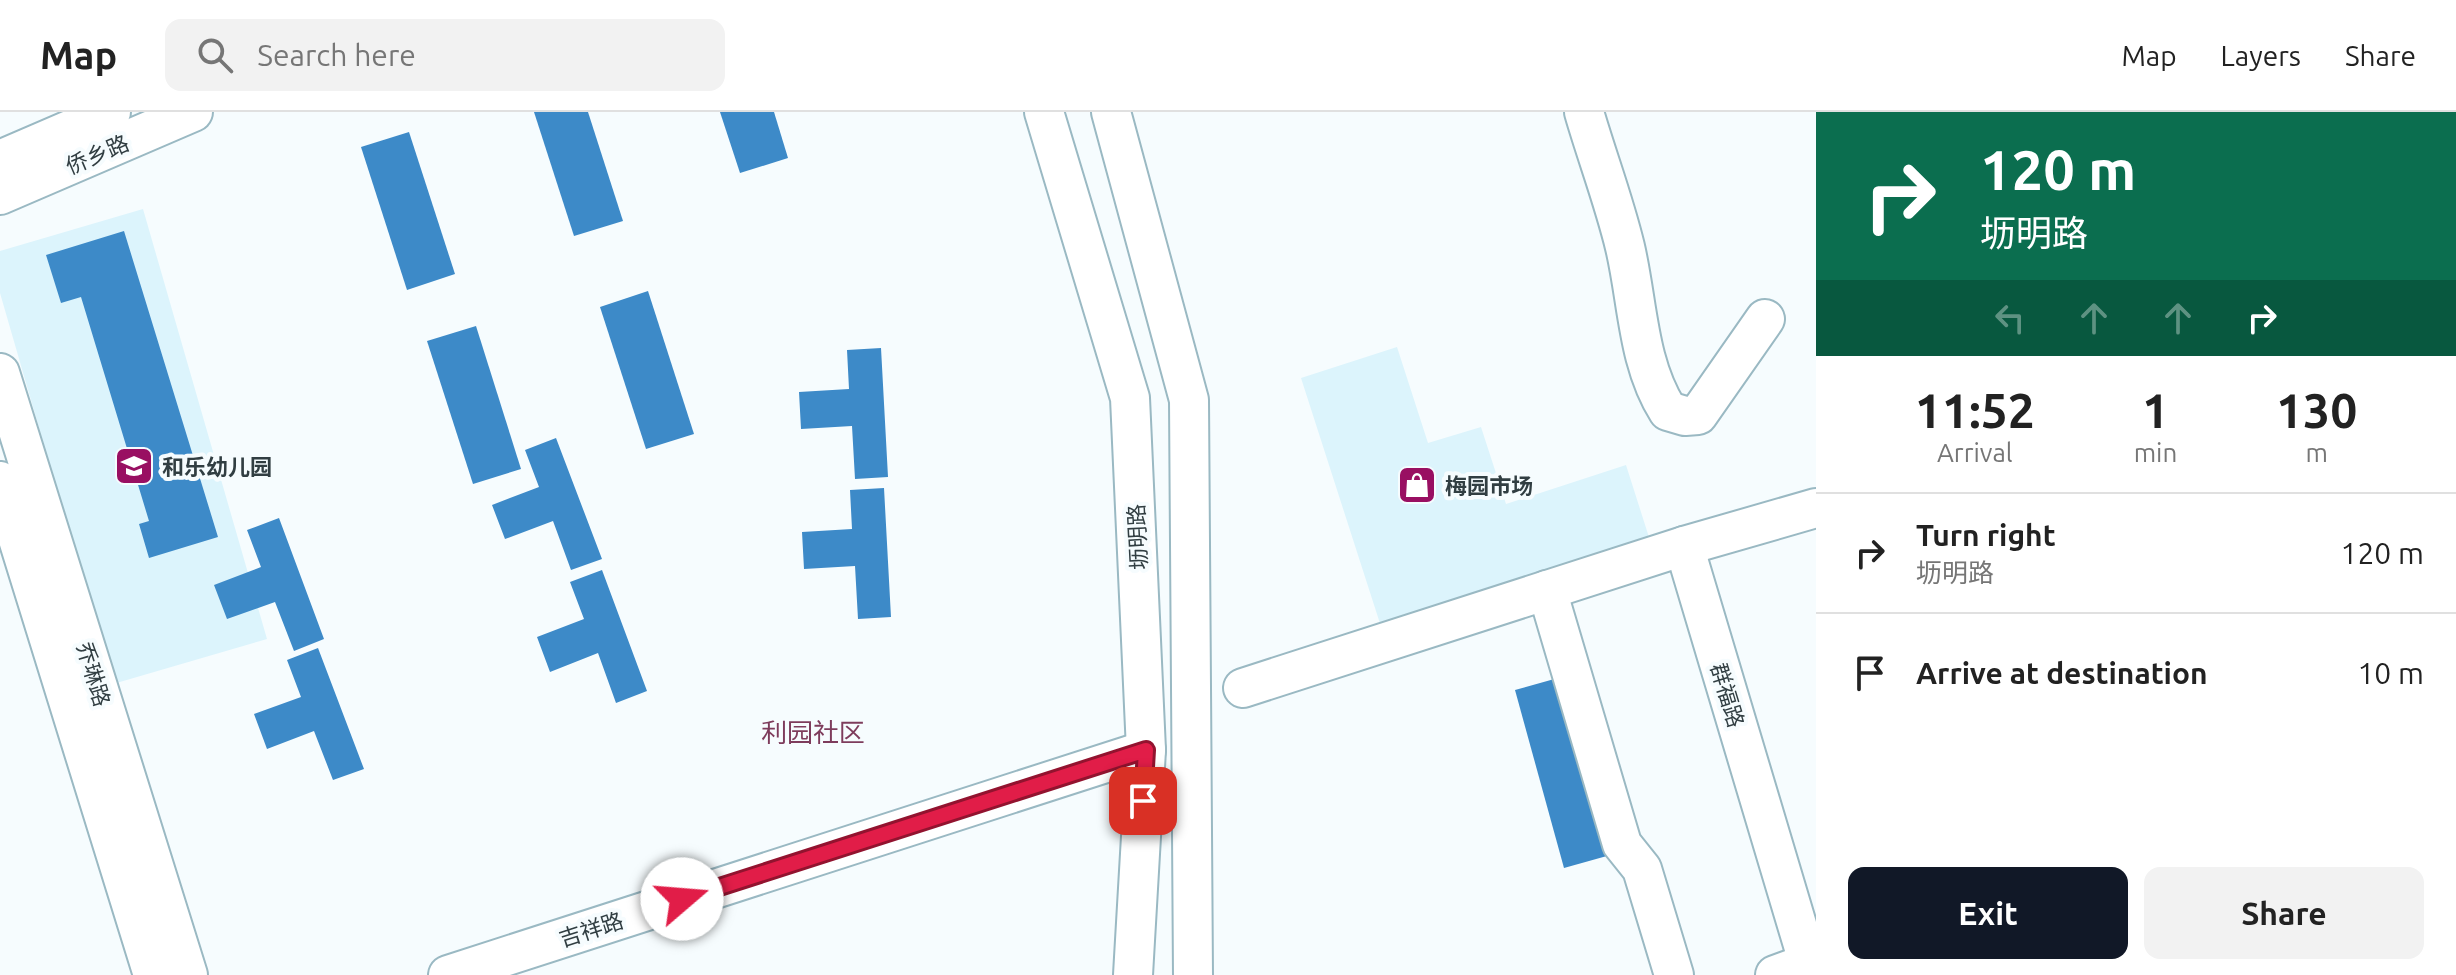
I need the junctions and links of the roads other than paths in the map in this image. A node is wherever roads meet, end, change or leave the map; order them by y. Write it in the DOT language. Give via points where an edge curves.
graph roads {
  1 [pos="111,112"];
  2 [pos="193,112"];
  3 [pos="1044,112"];
  4 [pos="1111,112"];
  5 [pos="1584,112"];
  6 [pos="0,160"];
  7 [pos="0,195"];
  8 [pos="1765,319"];
  9 [pos="0,373"];
  10 [pos="0,481"];
  11 [pos="1816,508"];
  12 [pos="1684,546"];
  13 [pos="1547,590"];
  14 [pos="1243,688"];
  15 [pos="1146,750"];
  16 [pos="1803,968"];
  17 [pos="153,975"];
  18 [pos="188,975"];
  19 [pos="448,975"];
  20 [pos="1133,975"];
  21 [pos="1193,975"];
  22 [pos="1674,975"];
  1 -- 6 [label="street, 侨乡路"];
  2 -- 7 [label="street, 侨乡路"];
  3 -- 15 [label="street, 坜明路" via="1130,398"];
  4 -- 21 [label="street" via="1189,400"];
  5 -- 8 [label="street" via="1625,246 1642,344 1657,394 1668,411 1698,415"];
  9 -- 18 [label="street, 乔琳路"];
  10 -- 17 [label="street, 乔琳路"];
  11 -- 12 [label="street"];
  12 -- 13 [label="street"];
  12 -- 16 [label="street, 群福路"];
  13 -- 14 [label="street"];
  13 -- 22 [label="street" via="1622,844 1642,869"];
  15 -- 19 [label="street, 吉祥路"];
  15 -- 20 [label="street, 坜明路"];
}
